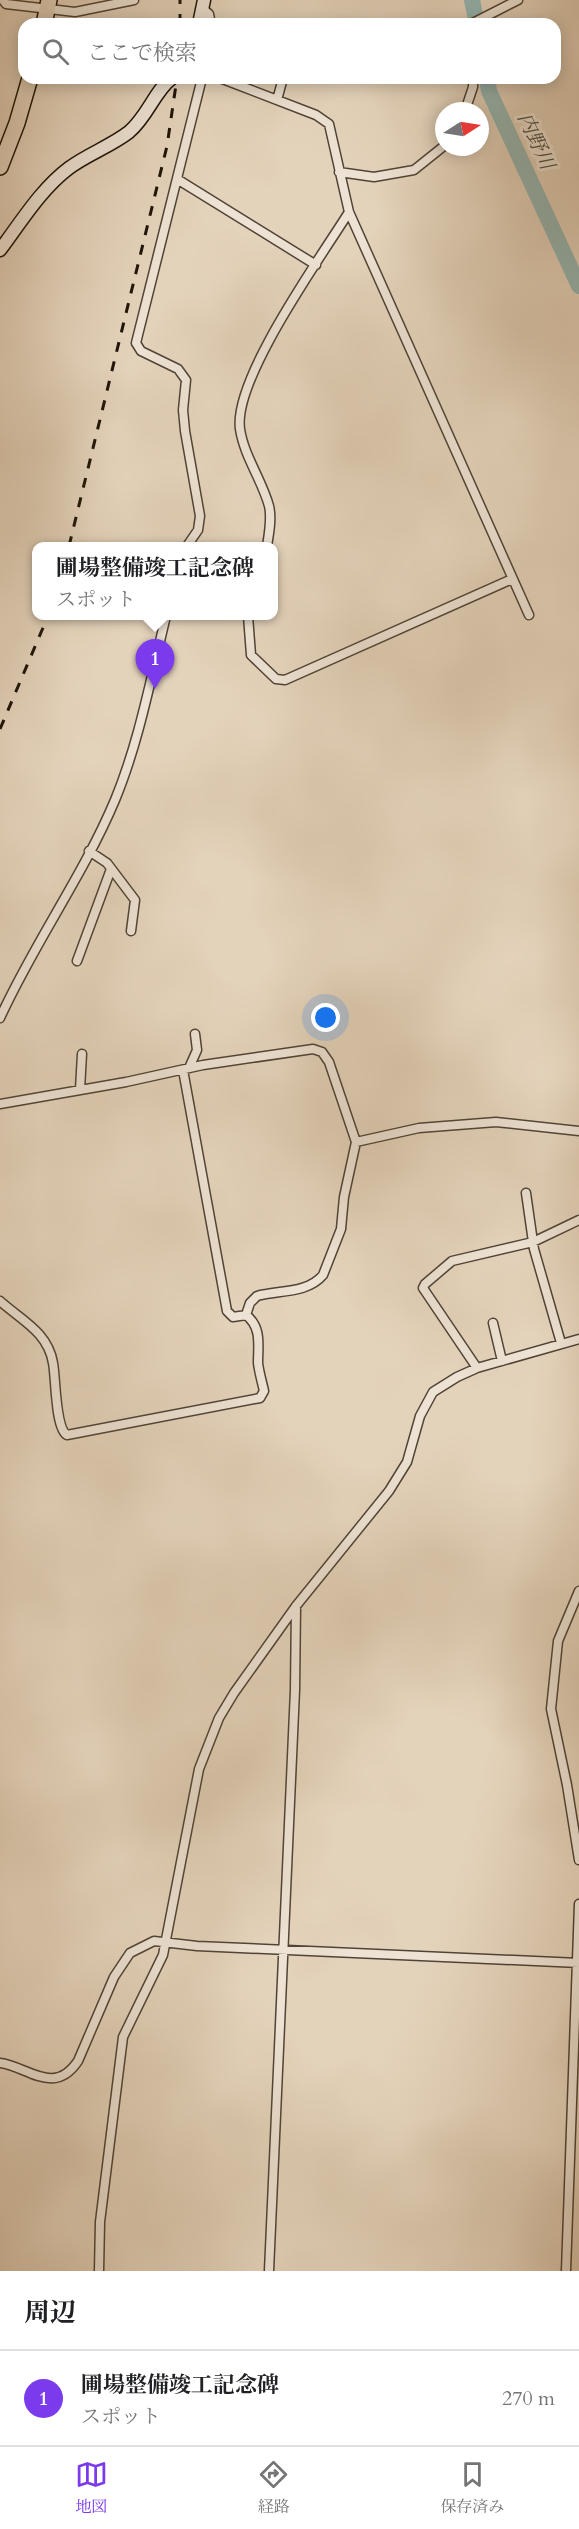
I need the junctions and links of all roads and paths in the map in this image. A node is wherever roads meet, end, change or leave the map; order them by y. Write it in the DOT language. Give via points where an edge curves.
graph roads {
  1 [pos="134,0"];
  2 [pos="518,0"];
  3 [pos="4,2"];
  4 [pos="48,4"];
  5 [pos="203,4"];
  6 [pos="0,12"];
  7 [pos="210,18"];
  8 [pos="483,18"];
  9 [pos="28,84"];
  10 [pos="164,84"];
  11 [pos="201,84"];
  12 [pos="236,84"];
  13 [pos="281,84"];
  14 [pos="473,84"];
  15 [pos="277,100"];
  16 [pos="468,102"];
  17 [pos="435,153"];
  18 [pos="0,167"];
  19 [pos="339,172"];
  20 [pos="177,179"];
  21 [pos="349,212"];
  22 [pos="0,250"];
  23 [pos="316,265"];
  24 [pos="190,542"];
  25 [pos="267,542"];
  26 [pos="512,579"];
  27 [pos="530,615"];
  28 [pos="165,620"];
  29 [pos="248,620"];
  30 [pos="89,851"];
  31 [pos="111,869"];
  32 [pos="131,932"];
  33 [pos="77,961"];
  34 [pos="0,1018"];
  35 [pos="195,1034"];
  36 [pos="82,1054"];
  37 [pos="186,1069"];
  38 [pos="80,1089"];
  39 [pos="0,1104"];
  40 [pos="579,1131"];
  41 [pos="356,1142"];
  42 [pos="526,1193"];
  43 [pos="579,1220"];
  44 [pos="533,1242"];
  45 [pos="0,1301"];
  46 [pos="246,1315"];
  47 [pos="493,1323"];
  48 [pos="579,1339"];
  49 [pos="561,1343"];
  50 [pos="502,1360"];
  51 [pos="477,1368"];
  52 [pos="579,1591"];
  53 [pos="296,1606"];
  54 [pos="579,1860"];
  55 [pos="579,1904"];
  56 [pos="167,1942"];
  57 [pos="284,1949"];
  58 [pos="578,1963"];
  59 [pos="0,2063"];
  60 [pos="99,2271"];
  61 [pos="269,2271"];
  62 [pos="566,2271"];
  1 -- 4 [label="street" via="75,12"];
  2 -- 8 [label="street"];
  3 -- 4 [label="street"];
  3 -- 6 [label="street"];
  5 -- 7 [label="street"];
  9 -- 18 [label="highway"];
  10 -- 22 [label="main road" via="145,116 128,132 54,181"];
  11 -- 20 [label="street"];
  12 -- 15 [label="street"];
  13 -- 15 [label="street"];
  14 -- 16 [label="street"];
  15 -- 19 [label="street" via="329,124"];
  17 -- 19 [label="street" via="414,170 374,177"];
  19 -- 21 [label="street"];
  20 -- 23 [label="street"];
  20 -- 24 [label="street" via="136,343 141,351 178,369 186,380 185,431 200,516"];
  21 -- 23 [label="street"];
  21 -- 26 [label="street"];
  23 -- 25 [label="street" via="263,351 241,407 240,430 270,508"];
  26 -- 27 [label="street"];
  26 -- 29 [label="street" via="285,680 276,679 253,658"];
  28 -- 30 [label="street" via="128,762 115,800"];
  30 -- 31 [label="street"];
  30 -- 34 [label="street"];
  31 -- 32 [label="street" via="135,900"];
  31 -- 33 [label="street"];
  35 -- 37 [label="street" via="197,1050"];
  36 -- 38 [label="street"];
  37 -- 38 [label="street"];
  37 -- 41 [label="street" via="318,1049 328,1062"];
  37 -- 46 [label="street" via="227,1311 233,1317"];
  38 -- 39 [label="street"];
  40 -- 41 [label="street" via="496,1122 419,1128"];
  41 -- 46 [label="street" via="341,1229 323,1275 302,1288 256,1296"];
  42 -- 44 [label="street"];
  43 -- 44 [label="street"];
  44 -- 49 [label="street"];
  44 -- 51 [label="street" via="452,1261 423,1286"];
  45 -- 46 [label="street" via="20,1315 49,1346 60,1427 71,1435 260,1398 264,1391 259,1340"];
  47 -- 50 [label="street"];
  48 -- 49 [label="street"];
  49 -- 50 [label="street"];
  50 -- 51 [label="street"];
  51 -- 53 [label="street" via="443,1385 428,1399 400,1475"];
  52 -- 54 [label="street" via="558,1641 550,1709"];
  53 -- 56 [label="street" via="234,1693 210,1738 195,1787"];
  53 -- 57 [label="street"];
  55 -- 58 [label="street"];
  56 -- 57 [label="street"];
  56 -- 59 [label="street" via="154,1941 126,1957 71,2069 54,2077 38,2078"];
  56 -- 60 [label="street" via="128,2024 119,2056 100,2222"];
  57 -- 58 [label="street"];
  57 -- 61 [label="street"];
  58 -- 62 [label="street"];
}
